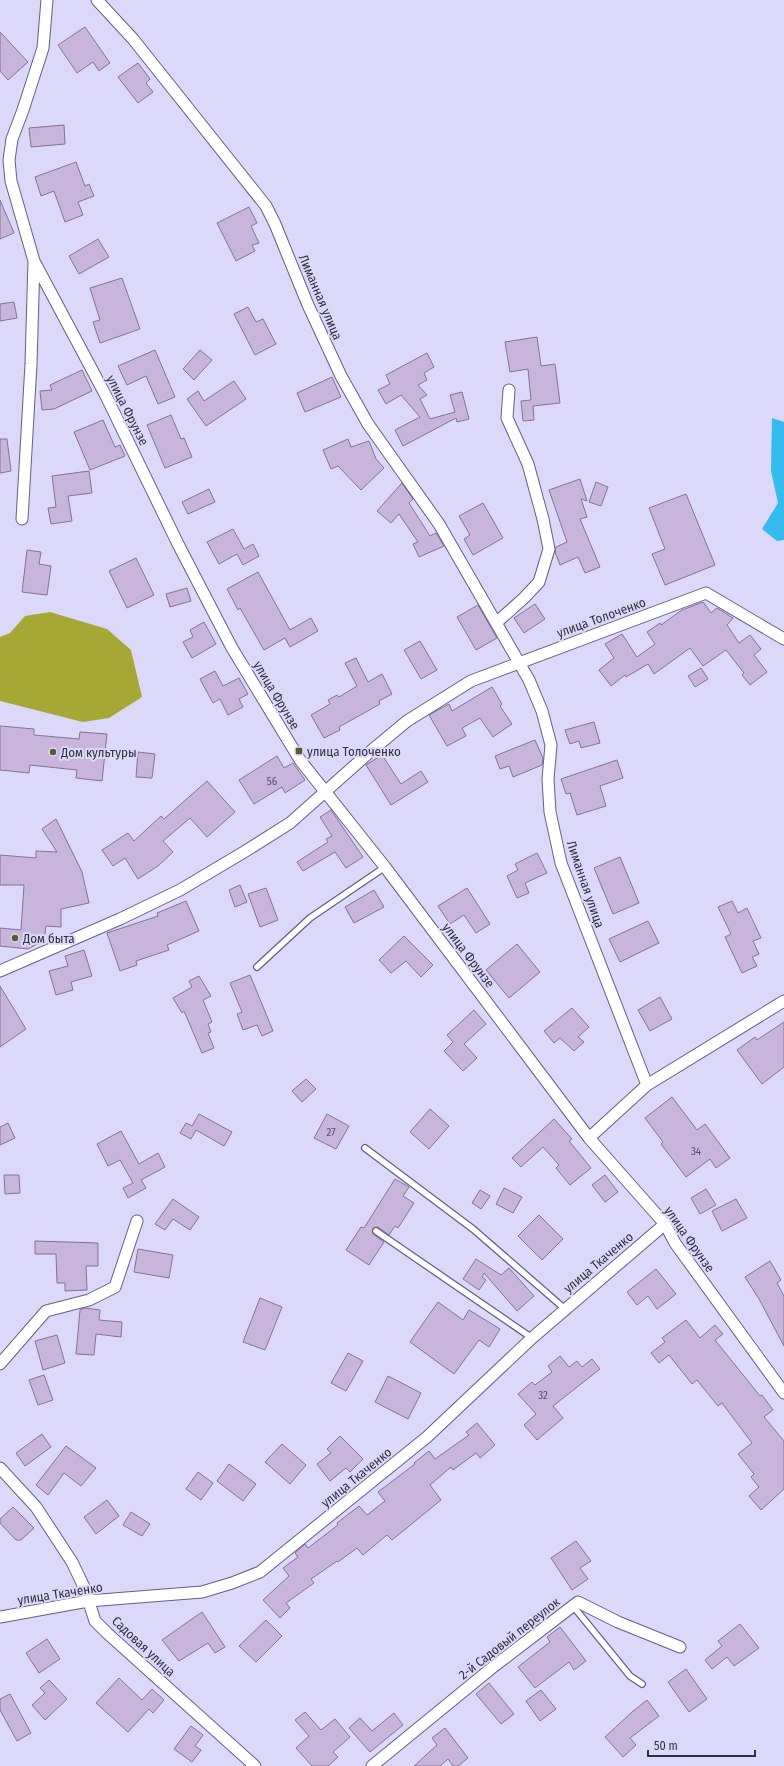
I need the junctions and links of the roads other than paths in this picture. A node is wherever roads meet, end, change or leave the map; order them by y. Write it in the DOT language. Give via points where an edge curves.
graph roads {
  1 [pos="47,0"];
  2 [pos="97,0"];
  3 [pos="34,260"];
  4 [pos="510,390"];
  5 [pos="22,519"];
  6 [pos="496,623"];
  7 [pos="784,639"];
  8 [pos="520,662"];
  9 [pos="325,792"];
  10 [pos="385,867"];
  11 [pos="257,967"];
  12 [pos="0,971"];
  13 [pos="784,1001"];
  14 [pos="647,1085"];
  15 [pos="589,1138"];
  16 [pos="365,1148"];
  17 [pos="137,1221"];
  18 [pos="665,1224"];
  19 [pos="376,1230"];
  20 [pos="564,1309"];
  21 [pos="532,1338"];
  22 [pos="0,1364"];
  23 [pos="784,1393"];
  24 [pos="0,1468"];
  25 [pos="88,1601"];
  26 [pos="573,1606"];
  27 [pos="0,1617"];
  28 [pos="680,1646"];
  29 [pos="642,1684"];
  30 [pos="255,1766"];
  31 [pos="372,1766"];
  1 -- 3 [label="street, улица Фрунзе" via="43,48 12,139 9,160 11,181"];
  2 -- 6 [label="street, Лиманная улица" via="133,39 266,206 341,376 368,424 439,524"];
  3 -- 5 [label="street"];
  3 -- 9 [label="street, улица Фрунзе" via="106,396 232,648 300,760"];
  4 -- 6 [label="street" via="507,418 528,464 549,549 539,582"];
  6 -- 8 [label="street, Лиманная улица"];
  7 -- 8 [label="street, улица Толоченко" via="706,593"];
  8 -- 9 [label="street, улица Толоченко" via="471,680 407,721"];
  8 -- 14 [label="street, Лиманная улица" via="542,711 550,745 550,812 561,863"];
  9 -- 10 [label="street, улица Фрунзе"];
  9 -- 12 [label="street, улица Толоченко" via="290,823 180,890"];
  10 -- 11 [label="lane" via="310,918"];
  10 -- 15 [label="street, улица Фрунзе"];
  13 -- 14 [label="street"];
  14 -- 15 [label="street"];
  15 -- 18 [label="street, улица Фрунзе"];
  16 -- 20 [label="lane" via="474,1229"];
  17 -- 22 [label="street" via="115,1287 89,1300 46,1311"];
  18 -- 20 [label="street, улица Ткаченко"];
  18 -- 23 [label="street, улица Фрунзе" via="675,1243"];
  19 -- 21 [label="lane"];
  20 -- 21 [label="street, улица Ткаченко"];
  21 -- 25 [label="street, улица Ткаченко" via="427,1437 260,1572 202,1592"];
  24 -- 25 [label="street, Садовая улица" via="36,1507 72,1562"];
  25 -- 27 [label="street, улица Ткаченко"];
  25 -- 30 [label="street, Садовая улица" via="95,1621 107,1633"];
  26 -- 28 [label="street, 2-й Садовый переулок" via="578,1602 618,1622"];
  26 -- 29 [label="lane" via="630,1676"];
  26 -- 31 [label="street, 2-й Садовый переулок" via="493,1667"];
}
